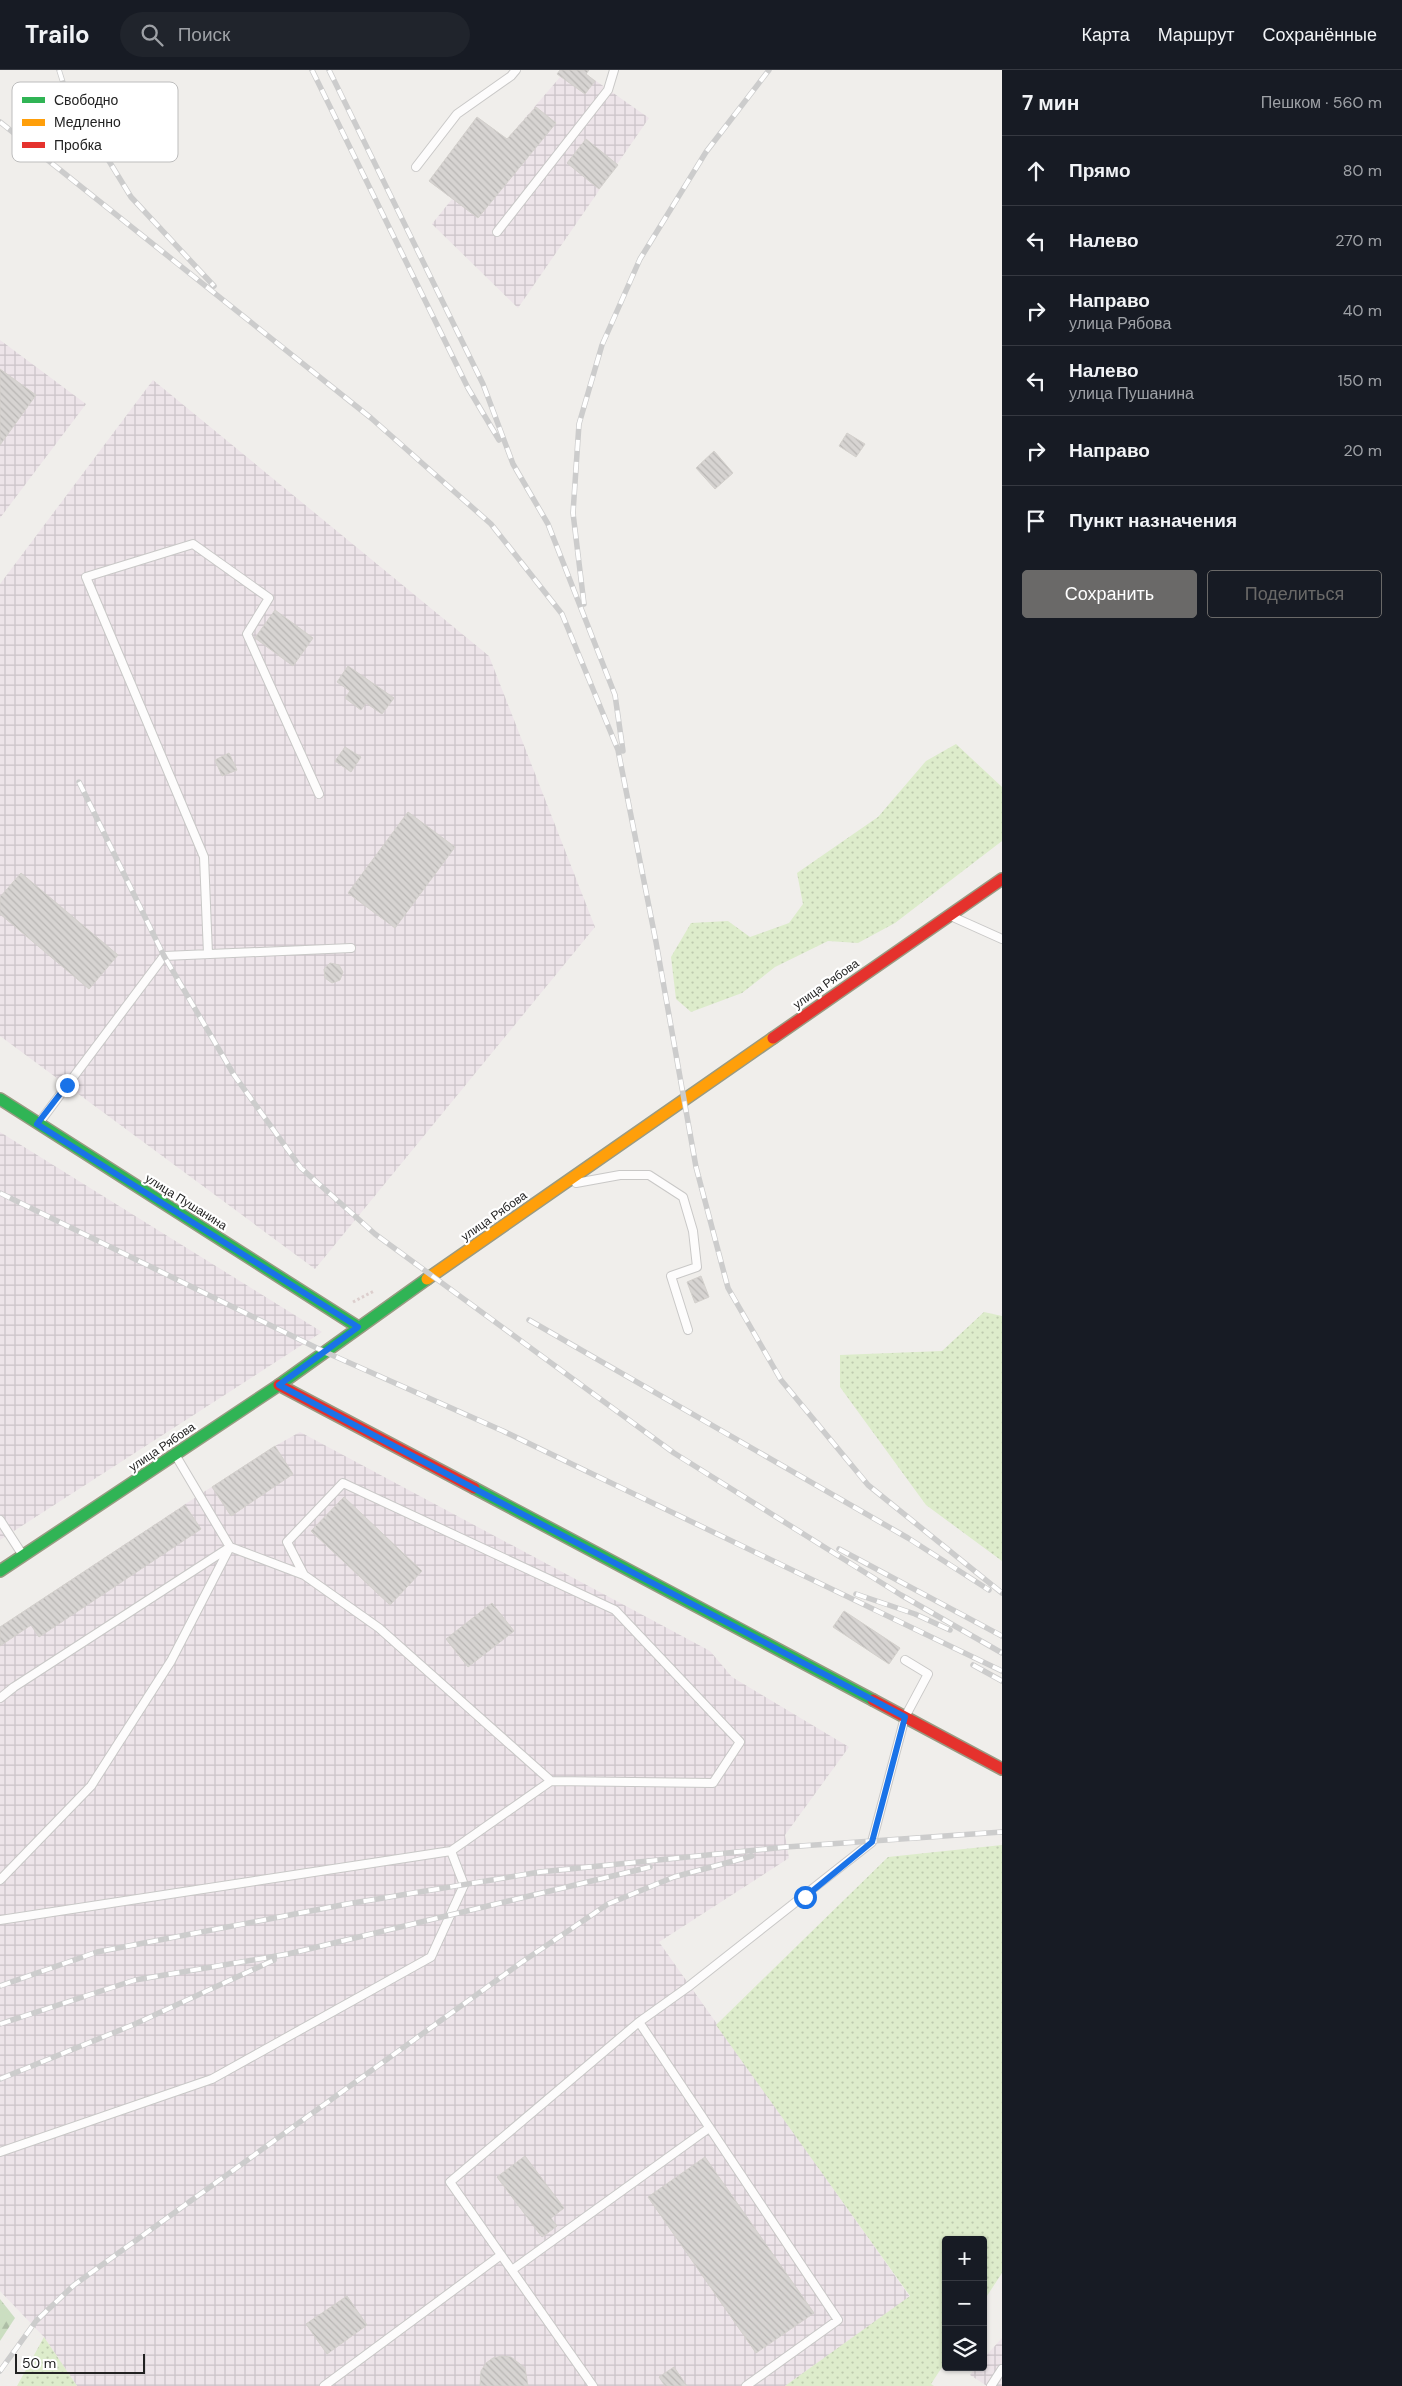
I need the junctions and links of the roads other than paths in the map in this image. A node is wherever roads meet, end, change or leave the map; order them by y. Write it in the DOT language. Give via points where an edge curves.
graph roads {
  1 [pos="516,70"];
  2 [pos="614,70"];
  3 [pos="416,167"];
  4 [pos="497,232"];
  5 [pos="319,794"];
  6 [pos="1002,879"];
  7 [pos="948,916"];
  8 [pos="1002,939"];
  9 [pos="352,948"];
  10 [pos="208,954"];
  11 [pos="0,1100"];
  12 [pos="37,1124"];
  13 [pos="562,1185"];
  14 [pos="358,1327"];
  15 [pos="688,1330"];
  16 [pos="279,1385"];
  17 [pos="175,1455"];
  18 [pos="0,1520"];
  19 [pos="230,1547"];
  20 [pos="23,1556"];
  21 [pos="0,1572"];
  22 [pos="304,1575"];
  23 [pos="905,1660"];
  24 [pos="0,1698"];
  25 [pos="905,1717"];
  26 [pos="1002,1769"];
  27 [pos="551,1781"];
  28 [pos="451,1851"];
  29 [pos="0,1880"];
  30 [pos="0,1920"];
  31 [pos="638,2022"];
  32 [pos="709,2128"];
  33 [pos="0,2152"];
  34 [pos="501,2255"];
  35 [pos="512,2270"];
  36 [pos="1002,2369"];
  37 [pos="324,2386"];
  38 [pos="593,2386"];
  39 [pos="746,2386"];
  40 [pos="991,2386"];
  1 -- 3 [label="lane" via="457,114"];
  2 -- 4 [label="lane" via="608,90"];
  5 -- 10 [label="lane" via="247,634 269,598 193,544 86,577 204,857"];
  6 -- 7 [label="street, улица Рябова"];
  7 -- 8 [label="lane"];
  7 -- 13 [label="street, улица Рябова"];
  9 -- 10 [label="lane"];
  10 -- 12 [label="lane" via="164,956"];
  11 -- 12 [label="street, улица Пушанина"];
  12 -- 14 [label="street, улица Пушанина"];
  13 -- 14 [label="street, улица Рябова"];
  13 -- 15 [label="lane" via="620,1175 649,1174 683,1197 693,1231 697,1267 670,1276"];
  14 -- 16 [label="street, улица Рябова"];
  16 -- 17 [label="street, улица Рябова"];
  16 -- 25 [label="street"];
  17 -- 19 [label="lane"];
  17 -- 20 [label="street, улица Рябова"];
  18 -- 20 [label="lane"];
  19 -- 22 [label="lane"];
  19 -- 24 [label="lane"];
  19 -- 29 [label="lane" via="171,1661 91,1786"];
  20 -- 21 [label="street, улица Рябова"];
  22 -- 27 [label="lane" via="379,1628"];
  22 -- 27 [label="lane" via="287,1542 343,1483 615,1610 740,1742 714,1784"];
  23 -- 25 [label="lane" via="928,1674"];
  25 -- 26 [label="street"];
  25 -- 31 [label="lane" via="872,1842 688,1987"];
  27 -- 28 [label="lane"];
  28 -- 30 [label="lane"];
  28 -- 33 [label="lane" via="464,1885 431,1957 212,2079"];
  31 -- 32 [label="lane"];
  31 -- 34 [label="lane" via="450,2182"];
  32 -- 35 [label="lane"];
  32 -- 39 [label="lane" via="838,2320"];
  34 -- 35 [label="lane"];
  34 -- 37 [label="lane"];
  35 -- 38 [label="lane"];
  36 -- 40 [label="lane"];
}
